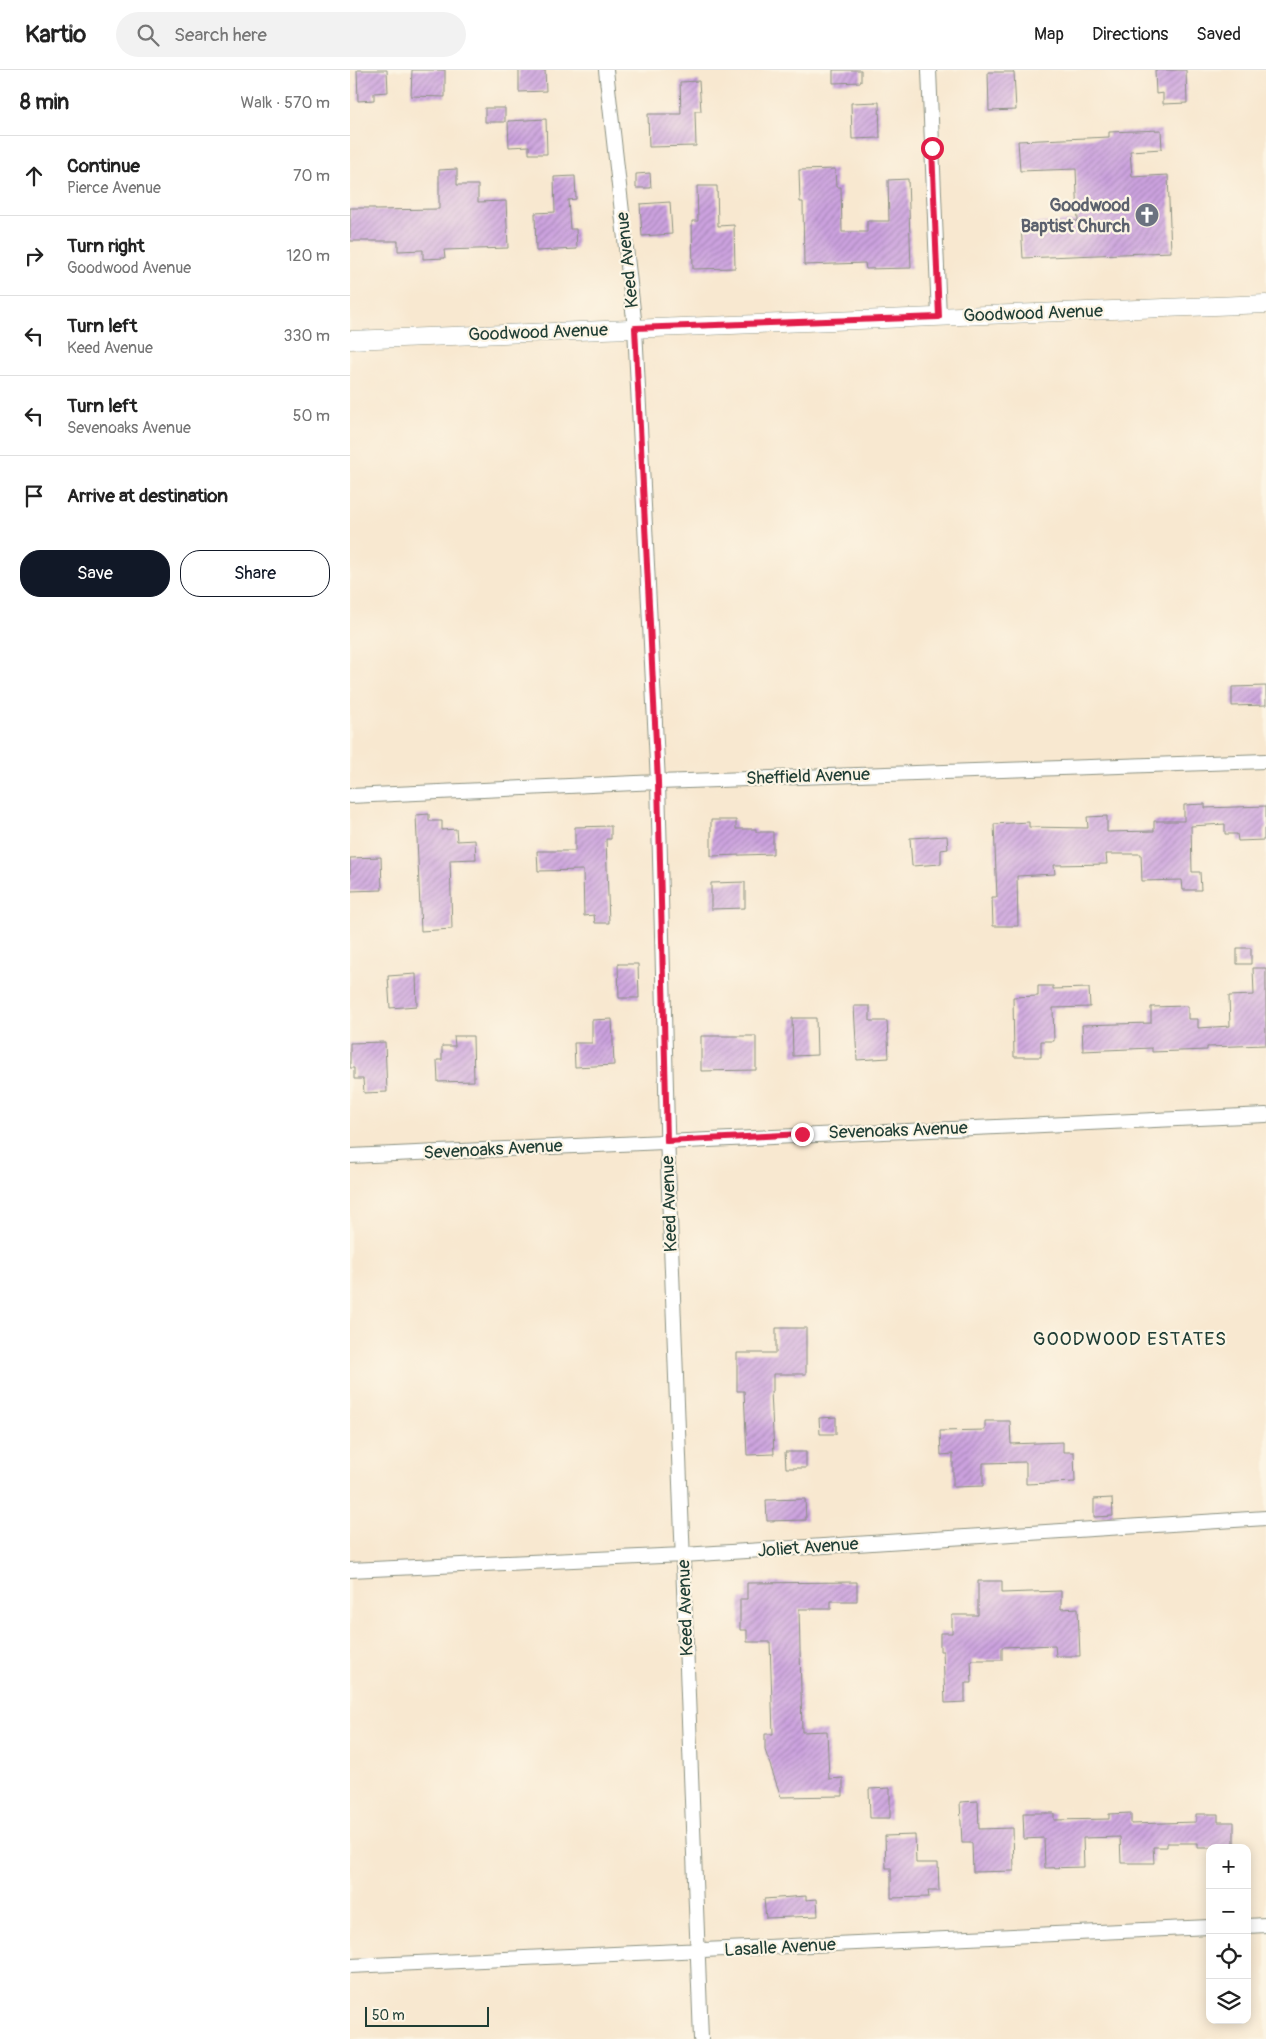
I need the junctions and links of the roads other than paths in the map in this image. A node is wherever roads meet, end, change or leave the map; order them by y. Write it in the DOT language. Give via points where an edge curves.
graph roads {
  1 [pos="606,70"];
  2 [pos="929,70"];
  3 [pos="1266,304"];
  4 [pos="939,317"];
  5 [pos="635,328"];
  6 [pos="350,340"];
  7 [pos="1266,760"];
  8 [pos="658,782"];
  9 [pos="350,796"];
  10 [pos="1266,1114"];
  11 [pos="667,1141"];
  12 [pos="350,1156"];
  13 [pos="1266,1518"];
  14 [pos="683,1555"];
  15 [pos="350,1570"];
  16 [pos="1266,1925"];
  17 [pos="1251,1926"];
  18 [pos="1206,1928"];
  19 [pos="697,1950"];
  20 [pos="350,1966"];
  21 [pos="701,2039"];
  1 -- 5 [label="street, Keed Avenue"];
  2 -- 4 [label="street"];
  3 -- 4 [label="street, Goodwood Avenue"];
  4 -- 5 [label="street, Goodwood Avenue"];
  5 -- 6 [label="street, Goodwood Avenue"];
  5 -- 8 [label="street, Keed Avenue"];
  7 -- 8 [label="street, Sheffield Avenue"];
  8 -- 9 [label="street, Sheffield Avenue"];
  8 -- 11 [label="street, Keed Avenue"];
  10 -- 11 [label="street, Sevenoaks Avenue"];
  11 -- 12 [label="street, Sevenoaks Avenue"];
  11 -- 14 [label="street, Keed Avenue"];
  13 -- 14 [label="street, Joliet Avenue"];
  14 -- 15 [label="street, Joliet Avenue"];
  14 -- 19 [label="street, Keed Avenue"];
  16 -- 17 [label="street"];
  18 -- 19 [label="street, Lasalle Avenue"];
  19 -- 20 [label="street, Lasalle Avenue"];
  19 -- 21 [label="street, Keed Avenue"];
}
